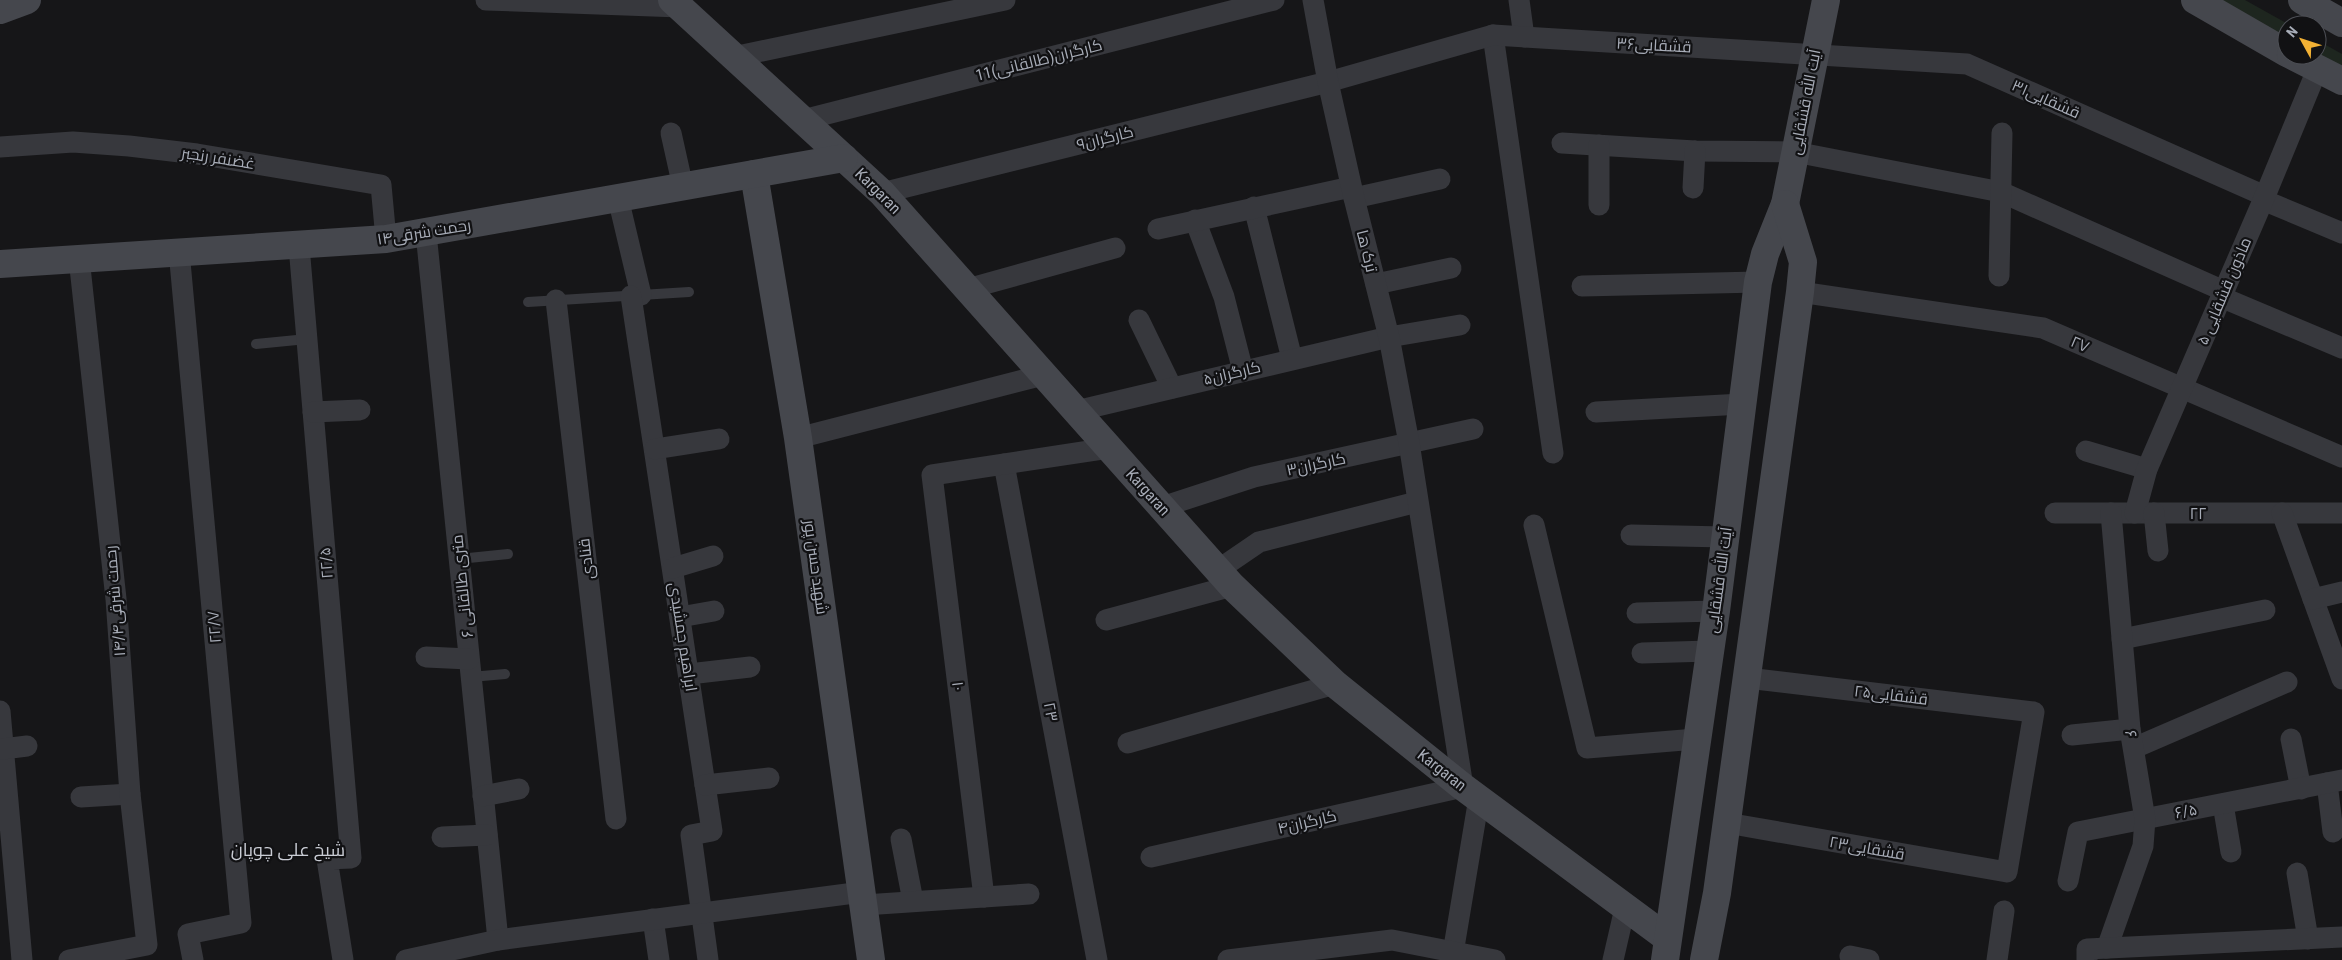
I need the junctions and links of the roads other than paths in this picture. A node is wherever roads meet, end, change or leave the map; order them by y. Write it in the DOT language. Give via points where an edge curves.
graph roads {
  1 [pos="27,0"];
  2 [pos="486,0"];
  3 [pos="1005,0"];
  4 [pos="1274,0"];
  5 [pos="1313,0"];
  6 [pos="1519,0"];
  7 [pos="1826,0"];
  8 [pos="2195,0"];
  9 [pos="2302,0"];
  10 [pos="676,3"];
  11 [pos="0,10"];
  12 [pos="2342,23"];
  13 [pos="1493,35"];
  14 [pos="1524,37"];
  15 [pos="2277,47"];
  16 [pos="1815,55"];
  17 [pos="734,57"];
  18 [pos="2308,65"];
  19 [pos="2317,70"];
  20 [pos="2342,81"];
  21 [pos="1328,82"];
  22 [pos="803,120"];
  23 [pos="671,133"];
  24 [pos="2002,133"];
  25 [pos="1562,143"];
  26 [pos="1600,145"];
  27 [pos="0,148"];
  28 [pos="1695,151"];
  29 [pos="1795,152"];
  30 [pos="844,158"];
  31 [pos="754,174"];
  32 [pos="1440,179"];
  33 [pos="684,187"];
  34 [pos="1692,188"];
  35 [pos="2001,192"];
  36 [pos="882,193"];
  37 [pos="1352,193"];
  38 [pos="618,198"];
  39 [pos="2264,198"];
  40 [pos="1785,204"];
  41 [pos="1600,205"];
  42 [pos="1254,207"];
  43 [pos="1195,220"];
  44 [pos="1158,229"];
  45 [pos="426,233"];
  46 [pos="2342,233"];
  47 [pos="386,239"];
  48 [pos="299,246"];
  49 [pos="1115,248"];
  50 [pos="179,251"];
  51 [pos="79,258"];
  52 [pos="0,264"];
  53 [pos="1451,268"];
  54 [pos="2000,276"];
  55 [pos="1758,282"];
  56 [pos="1376,284"];
  57 [pos="1582,286"];
  58 [pos="967,289"];
  59 [pos="689,292"];
  60 [pos="1800,292"];
  61 [pos="2223,294"];
  62 [pos="636,295"];
  63 [pos="556,300"];
  64 [pos="528,302"];
  65 [pos="1139,320"];
  66 [pos="1460,325"];
  67 [pos="1389,337"];
  68 [pos="307,339"];
  69 [pos="256,344"];
  70 [pos="2342,348"];
  71 [pos="1292,359"];
  72 [pos="1244,371"];
  73 [pos="1043,374"];
  74 [pos="1172,388"];
  75 [pos="2182,388"];
  76 [pos="1742,404"];
  77 [pos="360,410"];
  78 [pos="1076,411"];
  79 [pos="313,412"];
  80 [pos="1596,412"];
  81 [pos="1473,429"];
  82 [pos="798,438"];
  83 [pos="719,439"];
  84 [pos="1410,443"];
  85 [pos="1109,448"];
  86 [pos="655,449"];
  87 [pos="2086,451"];
  88 [pos="1553,452"];
  89 [pos="2342,457"];
  90 [pos="1004,464"];
  91 [pos="2147,469"];
  92 [pos="1417,502"];
  93 [pos="1162,507"];
  94 [pos="2055,512"];
  95 [pos="2111,513"];
  96 [pos="2144,513"];
  97 [pos="2282,513"];
  98 [pos="2342,513"];
  99 [pos="1534,525"];
  100 [pos="1631,535"];
  101 [pos="1725,537"];
  102 [pos="2158,551"];
  103 [pos="508,554"];
  104 [pos="713,556"];
  105 [pos="459,560"];
  106 [pos="673,568"];
  107 [pos="1225,578"];
  108 [pos="2342,592"];
  109 [pos="2313,599"];
  110 [pos="2265,610"];
  111 [pos="714,611"];
  112 [pos="1716,611"];
  113 [pos="1637,613"];
  114 [pos="680,617"];
  115 [pos="1106,620"];
  116 [pos="2122,639"];
  117 [pos="1709,651"];
  118 [pos="1642,653"];
  119 [pos="426,657"];
  120 [pos="750,667"];
  121 [pos="470,668"];
  122 [pos="505,674"];
  123 [pos="688,674"];
  124 [pos="1747,678"];
  125 [pos="2342,679"];
  126 [pos="2286,682"];
  127 [pos="1335,684"];
  128 [pos="0,711"];
  129 [pos="2072,735"];
  130 [pos="1696,738"];
  131 [pos="2132,739"];
  132 [pos="2291,739"];
  133 [pos="1128,743"];
  134 [pos="27,746"];
  135 [pos="3,749"];
  136 [pos="769,778"];
  137 [pos="2334,782"];
  138 [pos="705,785"];
  139 [pos="519,789"];
  140 [pos="2301,789"];
  141 [pos="1471,793"];
  142 [pos="130,794"];
  143 [pos="483,796"];
  144 [pos="81,797"];
  145 [pos="2223,804"];
  146 [pos="616,819"];
  147 [pos="2145,819"];
  148 [pos="1727,823"];
  149 [pos="2333,832"];
  150 [pos="487,835"];
  151 [pos="442,837"];
  152 [pos="901,839"];
  153 [pos="2231,852"];
  154 [pos="1152,857"];
  155 [pos="2007,872"];
  156 [pos="2297,873"];
  157 [pos="2068,882"];
  158 [pos="1029,894"];
  159 [pos="984,897"];
  160 [pos="863,898"];
  161 [pos="914,901"];
  162 [pos="1625,908"];
  163 [pos="2004,911"];
  164 [pos="702,913"];
  165 [pos="653,919"];
  166 [pos="2342,937"];
  167 [pos="2308,939"];
  168 [pos="498,940"];
  169 [pos="1666,949"];
  170 [pos="1406,951"];
  171 [pos="2094,952"];
  172 [pos="1459,956"];
  173 [pos="22,960"];
  174 [pos="68,960"];
  175 [pos="193,960"];
  176 [pos="343,960"];
  177 [pos="406,960"];
  178 [pos="660,960"];
  179 [pos="708,960"];
  180 [pos="871,960"];
  181 [pos="1097,960"];
  182 [pos="1228,960"];
  183 [pos="1495,960"];
  184 [pos="1613,960"];
  185 [pos="1704,960"];
  186 [pos="1997,960"];
  1 -- 11 [label="street"];
  2 -- 10 [label="street"];
  3 -- 17 [label="street"];
  4 -- 22 [label="street, 11کارگران(طالقانی)"];
  5 -- 21 [label="street, ترک ها"];
  6 -- 14 [label="street"];
  7 -- 16 [label="street, آیت الله قشقایی"];
  8 -- 15 [label="street"];
  9 -- 12 [label="street"];
  10 -- 17 [label="street, Kargaran"];
  13 -- 14 [label="street, قشقایی۳۶"];
  13 -- 21 [label="street, کارگران۹"];
  13 -- 88 [label="street"];
  14 -- 16 [label="street, قشقایی۳۶"];
  16 -- 29 [label="street, آیت الله قشقایی"];
  16 -- 39 [label="street, ۳۱قشقایی" via="1967,64"];
  17 -- 22 [label="street, Kargaran"];
  18 -- 19 [label="street"];
  19 -- 20 [label="street"];
  19 -- 39 [label="street, ماذون قشقایی ۵"];
  21 -- 36 [label="street, کارگران۹"];
  21 -- 37 [label="street, ترک ها"];
  22 -- 30 [label="street, Kargaran"];
  23 -- 33 [label="street"];
  24 -- 35 [label="street"];
  25 -- 26 [label="street"];
  26 -- 28 [label="street"];
  26 -- 41 [label="street"];
  27 -- 47 [label="street, غضنفر رنجبر" via="72,142 129,146 381,185"];
  28 -- 29 [label="street"];
  28 -- 34 [label="street"];
  29 -- 35 [label="street"];
  29 -- 40 [label="street, آیت الله قشقایی"];
  30 -- 31 [label="street, ۱۴رحمت شرقی"];
  30 -- 36 [label="street, Kargaran"];
  31 -- 33 [label="street, ۱۴رحمت شرقی"];
  31 -- 82 [label="street, شهید حسن پور"];
  32 -- 37 [label="street"];
  33 -- 38 [label="street, ۱۴رحمت شرقی"];
  35 -- 54 [label="street"];
  35 -- 61 [label="street"];
  36 -- 58 [label="street, Kargaran"];
  37 -- 42 [label="street"];
  37 -- 56 [label="street, ترک ها"];
  38 -- 45 [label="street, ۱۴رحمت شرقی"];
  38 -- 62 [label="street, ابراهیم جمشیدی"];
  39 -- 46 [label="street, ۳۱قشقایی"];
  39 -- 61 [label="street, ماذون قشقایی ۵"];
  40 -- 55 [label="street, آیت الله قشقایی" via="1765,254"];
  40 -- 60 [label="street, آیت الله قشقایی" via="1802,262"];
  42 -- 43 [label="street"];
  42 -- 71 [label="street"];
  43 -- 44 [label="street"];
  43 -- 72 [label="street" via="1224,297"];
  45 -- 47 [label="street, ۱۴رحمت شرقی"];
  45 -- 105 [label="street, ۶ متری طالقانی"];
  47 -- 48 [label="street, ۱۴رحمت شرقی"];
  48 -- 50 [label="street, ۱۴رحمت شرقی"];
  48 -- 68 [label="street, ۲۲/۵"];
  49 -- 58 [label="street"];
  50 -- 51 [label="street, ۱۴رحمت شرقی"];
  50 -- 175 [label="street, ۲۲/۷" via="241,923 188,934"];
  51 -- 52 [label="street, ۱۴رحمت شرقی"];
  51 -- 142 [label="street, ۱۴/۴رحمت شرقی" via="116,599"];
  53 -- 56 [label="street"];
  55 -- 57 [label="street"];
  55 -- 76 [label="street, آیت الله قشقایی"];
  56 -- 67 [label="street, ترک ها"];
  58 -- 73 [label="street, Kargaran"];
  59 -- 62 [label="lane"];
  60 -- 75 [label="street, ۲۷" via="2043,328"];
  60 -- 124 [label="street, آیت الله قشقایی"];
  61 -- 70 [label="street"];
  61 -- 75 [label="street, ماذون قشقایی ۵"];
  62 -- 63 [label="lane"];
  62 -- 86 [label="street, ابراهیم جمشیدی"];
  63 -- 64 [label="lane"];
  63 -- 146 [label="street, قنادی"];
  65 -- 74 [label="street"];
  66 -- 67 [label="street, کارگران۵"];
  67 -- 71 [label="street, کارگران۵"];
  67 -- 84 [label="street, ترک ها"];
  68 -- 69 [label="lane"];
  68 -- 79 [label="street, ۲۲/۵"];
  71 -- 72 [label="street, کارگران۵"];
  72 -- 74 [label="street, کارگران۵"];
  73 -- 78 [label="street, Kargaran"];
  73 -- 82 [label="street"];
  74 -- 78 [label="street, کارگران۵"];
  75 -- 89 [label="street, ۲۷"];
  75 -- 91 [label="street, ماذون قشقایی ۵"];
  76 -- 80 [label="street"];
  76 -- 101 [label="street, آیت الله قشقایی"];
  77 -- 79 [label="street"];
  78 -- 85 [label="street, Kargaran"];
  79 -- 176 [label="street, ۲۲/۵" via="350,858 327,859"];
  81 -- 84 [label="street, کارگران۳"];
  82 -- 160 [label="street, شهید حسن پور"];
  83 -- 86 [label="street"];
  84 -- 92 [label="street, ترک ها"];
  84 -- 93 [label="street, کارگران۳" via="1254,477"];
  85 -- 90 [label="street"];
  85 -- 93 [label="street, Kargaran"];
  86 -- 106 [label="street, ابراهیم جمشیدی"];
  87 -- 91 [label="street"];
  90 -- 159 [label="street, ۱۰" via="932,475"];
  90 -- 181 [label="street, ۲۳"];
  91 -- 96 [label="street, ماذون قشقایی ۵"];
  92 -- 107 [label="street" via="1259,542"];
  92 -- 141 [label="street, ترک ها"];
  93 -- 107 [label="street, Kargaran"];
  94 -- 95 [label="street, ۲۲"];
  95 -- 96 [label="street, ۲۲"];
  95 -- 116 [label="street, ۶"];
  96 -- 97 [label="street, ۲۲"];
  96 -- 102 [label="street"];
  97 -- 98 [label="street, ۲۲"];
  97 -- 109 [label="street"];
  99 -- 130 [label="street" via="1587,748"];
  100 -- 101 [label="street"];
  101 -- 112 [label="street, آیت الله قشقایی"];
  103 -- 105 [label="lane"];
  104 -- 106 [label="street"];
  105 -- 121 [label="street, ۶ متری طالقانی"];
  106 -- 114 [label="street, ابراهیم جمشیدی"];
  107 -- 115 [label="street"];
  107 -- 127 [label="street, Kargaran"];
  108 -- 109 [label="street"];
  109 -- 125 [label="street"];
  110 -- 116 [label="street"];
  111 -- 114 [label="street"];
  112 -- 113 [label="street"];
  112 -- 117 [label="street, آیت الله قشقایی"];
  114 -- 123 [label="street, ابراهیم جمشیدی"];
  116 -- 131 [label="street, ۶"];
  117 -- 118 [label="street"];
  117 -- 130 [label="street, آیت الله قشقایی"];
  119 -- 121 [label="street"];
  120 -- 123 [label="street"];
  121 -- 122 [label="lane"];
  121 -- 143 [label="street, ۶ متری طالقانی"];
  123 -- 138 [label="street, ابراهیم جمشیدی"];
  124 -- 148 [label="street, آیت الله قشقایی"];
  124 -- 155 [label="street, قشقایی۲۵" via="2034,712"];
  126 -- 131 [label="street"];
  127 -- 133 [label="street"];
  127 -- 141 [label="street, Kargaran"];
  128 -- 135 [label="street"];
  129 -- 131 [label="street"];
  130 -- 169 [label="street, آیت الله قشقایی"];
  131 -- 147 [label="street, ۶"];
  132 -- 140 [label="street"];
  134 -- 135 [label="street"];
  135 -- 173 [label="street"];
  136 -- 138 [label="street"];
  137 -- 140 [label="street, ۶/۵"];
  137 -- 149 [label="street"];
  138 -- 164 [label="street, ابراهیم جمشیدی" via="712,831 691,835"];
  139 -- 143 [label="street"];
  140 -- 145 [label="street, ۶/۵"];
  141 -- 154 [label="street, کارگران۴"];
  141 -- 162 [label="street, Kargaran"];
  141 -- 172 [label="street, ترک ها"];
  142 -- 144 [label="street"];
  142 -- 174 [label="street, ۱۴/۴رحمت شرقی" via="147,944"];
  143 -- 150 [label="street, ۶ متری طالقانی"];
  145 -- 147 [label="street, ۶/۵"];
  145 -- 153 [label="street"];
  147 -- 157 [label="street, ۶/۵" via="2078,832"];
  147 -- 171 [label="street, ۶" via="2143,846"];
  148 -- 155 [label="street, قشقایی۲۳"];
  148 -- 185 [label="street, آیت الله قشقایی"];
  150 -- 151 [label="street"];
  150 -- 168 [label="street, ۶ متری طالقانی"];
  152 -- 161 [label="street"];
  156 -- 167 [label="street"];
  158 -- 159 [label="street"];
  159 -- 161 [label="street"];
  160 -- 161 [label="street"];
  160 -- 164 [label="street"];
  160 -- 180 [label="street, شهید حسن پور"];
  162 -- 169 [label="street, Kargaran"];
  162 -- 184 [label="street"];
  163 -- 186 [label="street"];
  164 -- 165 [label="street"];
  164 -- 179 [label="street, ابراهیم جمشیدی"];
  165 -- 168 [label="street"];
  165 -- 178 [label="street"];
  166 -- 167 [label="street"];
  167 -- 171 [label="street"];
  168 -- 177 [label="street"];
  170 -- 172 [label="street"];
  170 -- 182 [label="street" via="1392,940"];
  172 -- 183 [label="street"];
}
